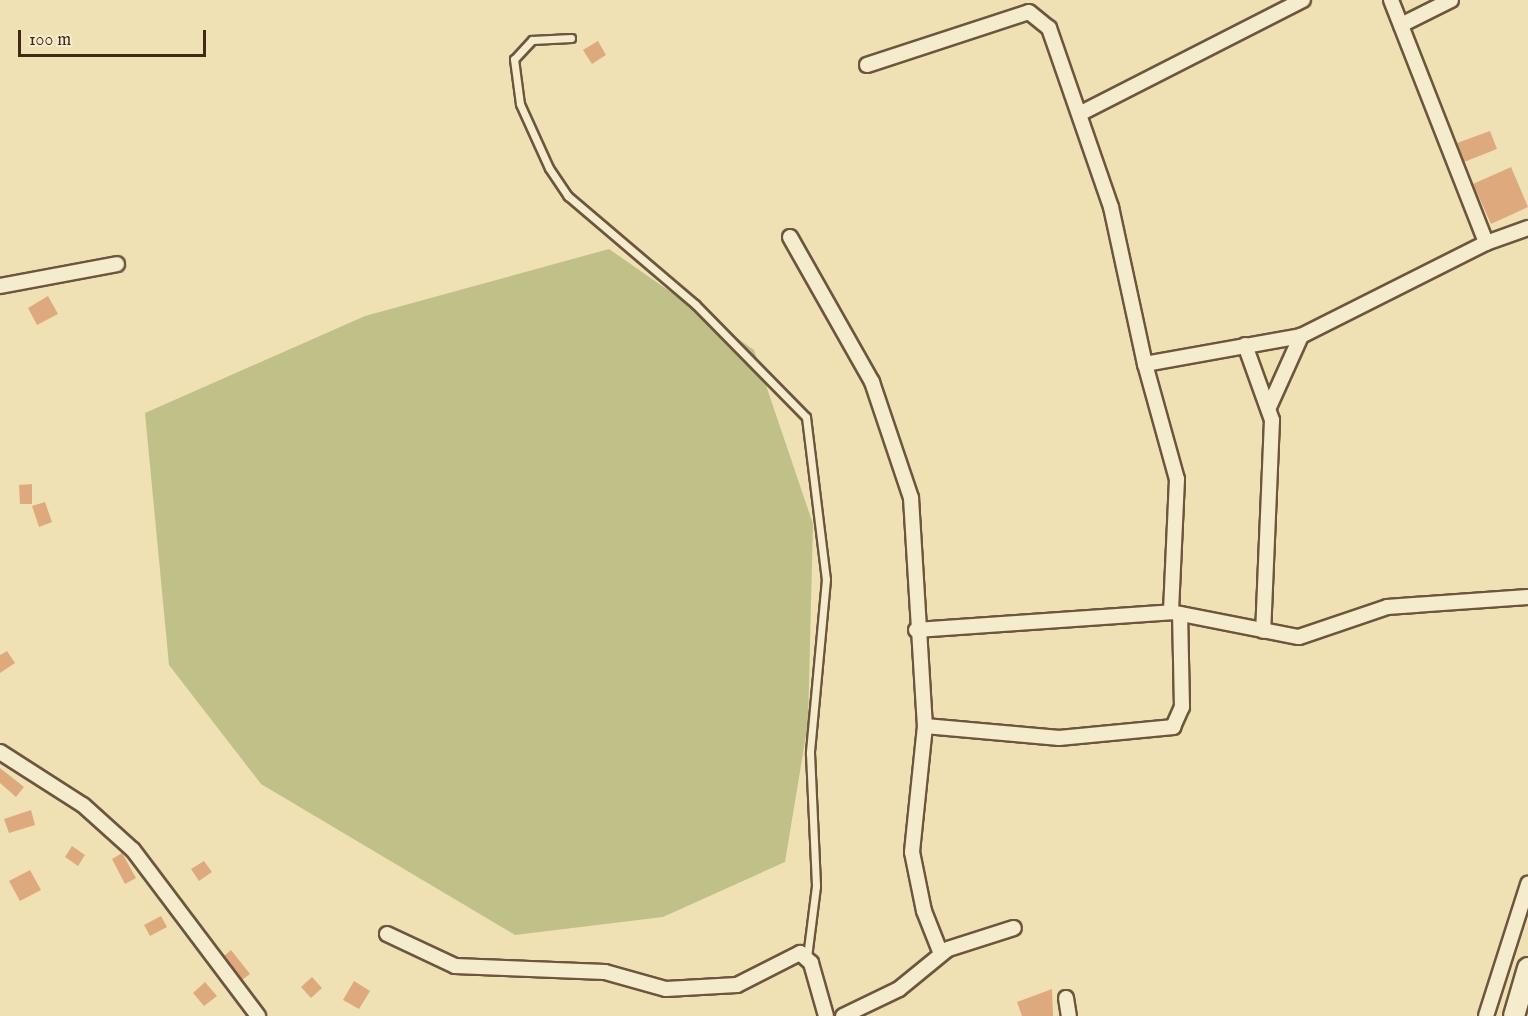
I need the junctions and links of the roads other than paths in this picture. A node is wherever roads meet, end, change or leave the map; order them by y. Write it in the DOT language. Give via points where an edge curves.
graph roads {
  1 [pos="1303,0"];
  2 [pos="1391,0"];
  3 [pos="1451,0"];
  4 [pos="1401,25"];
  5 [pos="571,38"];
  6 [pos="867,65"];
  7 [pos="1082,113"];
  8 [pos="1528,228"];
  9 [pos="790,237"];
  10 [pos="1485,243"];
  11 [pos="117,264"];
  12 [pos="0,286"];
  13 [pos="1301,336"];
  14 [pos="1245,345"];
  15 [pos="1145,364"];
  16 [pos="1270,405"];
  17 [pos="1528,597"];
  18 [pos="1176,613"];
  19 [pos="916,630"];
  20 [pos="1263,631"];
  21 [pos="925,726"];
  22 [pos="1,754"];
  23 [pos="1528,884"];
  24 [pos="1014,928"];
  25 [pos="387,934"];
  26 [pos="941,954"];
  27 [pos="807,957"];
  28 [pos="1528,968"];
  29 [pos="1066,998"];
  30 [pos="258,1016"];
  31 [pos="826,1016"];
  32 [pos="843,1016"];
  33 [pos="1069,1016"];
  34 [pos="1486,1016"];
  35 [pos="1514,1016"];
  1 -- 7 [label="street"];
  2 -- 4 [label="street"];
  3 -- 4 [label="street"];
  4 -- 10 [label="street"];
  5 -- 27 [label="lane" via="532,40 514,59 520,104 549,168 568,196 695,304 806,417 826,579 810,753 816,865"];
  6 -- 7 [label="street" via="1035,13 1049,28"];
  7 -- 15 [label="street" via="1118,232"];
  8 -- 10 [label="street"];
  9 -- 19 [label="street" via="854,342 899,453 918,543"];
  10 -- 13 [label="street"];
  11 -- 12 [label="street"];
  13 -- 14 [label="street"];
  13 -- 16 [label="street"];
  14 -- 15 [label="street"];
  14 -- 16 [label="street"];
  15 -- 18 [label="street" via="1179,491"];
  16 -- 20 [label="street"];
  17 -- 20 [label="street" via="1387,607 1299,637"];
  18 -- 19 [label="street"];
  18 -- 20 [label="street"];
  18 -- 21 [label="street" via="1182,707 1173,727 1059,738"];
  19 -- 21 [label="street"];
  21 -- 26 [label="street" via="912,852 924,912"];
  22 -- 30 [label="street" via="83,805 133,850"];
  23 -- 34 [label="street"];
  24 -- 26 [label="street"];
  25 -- 27 [label="street" via="455,966 605,972 666,989 737,986 794,953"];
  26 -- 32 [label="street" via="899,989"];
  27 -- 31 [label="street"];
  28 -- 35 [label="main road"];
  29 -- 33 [label="street"];
}
